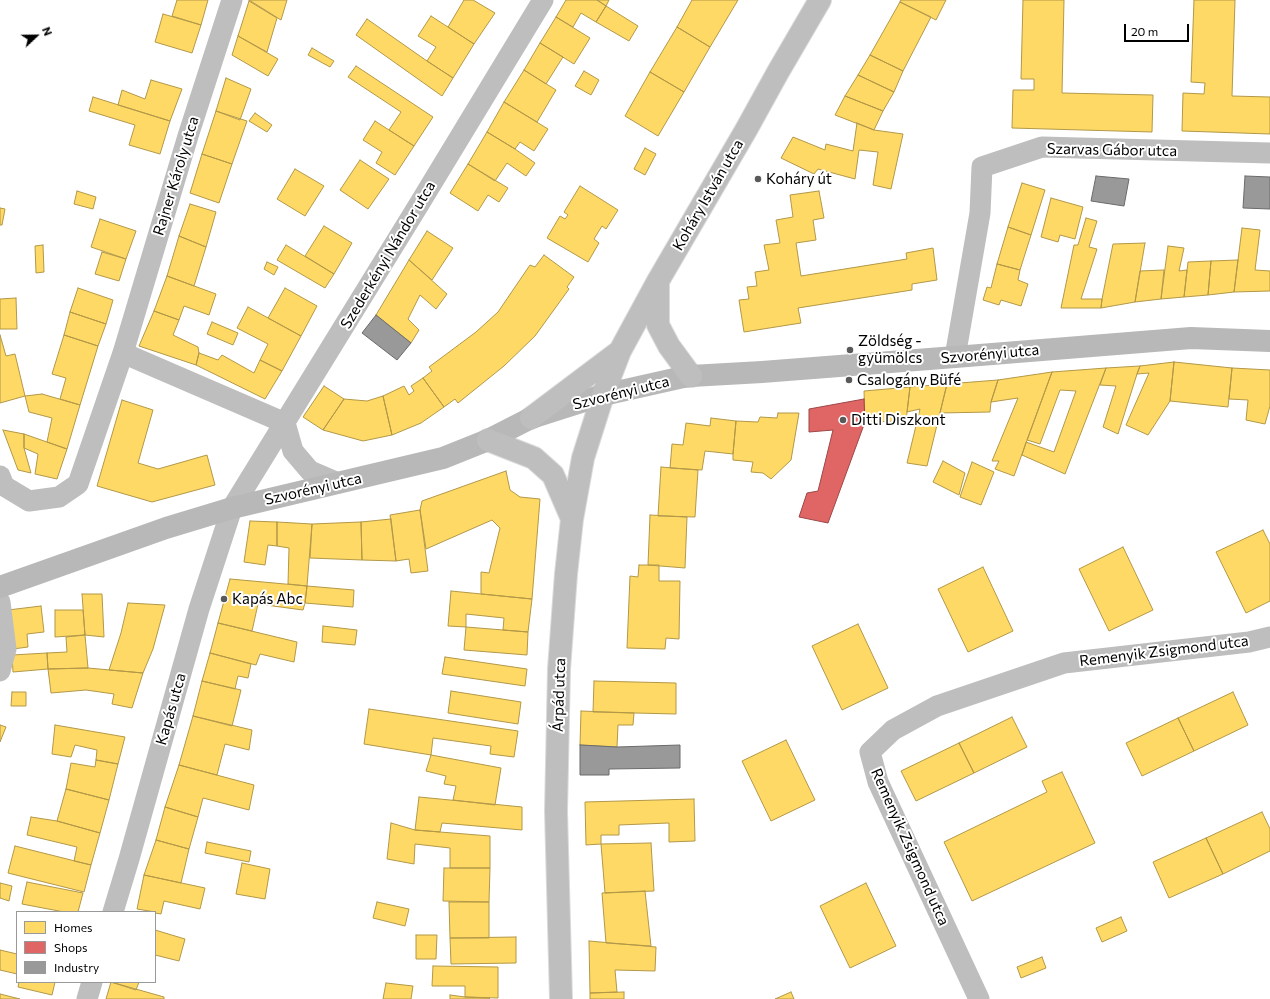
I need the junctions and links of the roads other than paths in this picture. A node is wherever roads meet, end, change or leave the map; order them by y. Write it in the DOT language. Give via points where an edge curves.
graph roads {
  1 [pos="232,0"];
  2 [pos="543,0"];
  3 [pos="820,0"];
  4 [pos="1270,153"];
  5 [pos="658,281"];
  6 [pos="1270,341"];
  7 [pos="620,351"];
  8 [pos="123,353"];
  9 [pos="955,357"];
  10 [pos="691,376"];
  11 [pos="603,395"];
  12 [pos="531,418"];
  13 [pos="285,423"];
  14 [pos="488,440"];
  15 [pos="0,476"];
  16 [pos="338,483"];
  17 [pos="232,508"];
  18 [pos="572,519"];
  19 [pos="0,588"];
  20 [pos="0,602"];
  21 [pos="1270,637"];
  22 [pos="0,671"];
  23 [pos="113,911"];
  24 [pos="92,983"];
  25 [pos="87,999"];
  26 [pos="561,999"];
  27 [pos="979,999"];
  1 -- 8 [label="street, Rajner Károly utca"];
  2 -- 13 [label="street, Szederkényi Nándor utca"];
  3 -- 5 [label="main road, Koháry István utca"];
  4 -- 9 [label="street, Szarvas Gábor utca" via="1042,147 982,167 980,213"];
  5 -- 7 [label="main road, Koháry István utca"];
  5 -- 10 [label="main road" via="658,325 669,346"];
  6 -- 9 [label="street, Szvorényi utca" via="1191,338"];
  7 -- 11 [label="main road, Koháry István utca"];
  7 -- 12 [label="main road"];
  8 -- 13 [label="street"];
  8 -- 15 [label="street, Rajner Károly utca" via="78,484 59,497 29,501 4,486"];
  9 -- 10 [label="street, Szvorényi utca"];
  10 -- 11 [label="street, Szvorényi utca"];
  11 -- 12 [label="street, Szvorényi utca"];
  11 -- 18 [label="main road, Árpád utca" via="583,458"];
  12 -- 14 [label="street, Szvorényi utca"];
  13 -- 16 [label="street" via="293,451 310,471"];
  13 -- 17 [label="street, Szederkényi Nándor utca"];
  14 -- 16 [label="street, Szvorényi utca" via="443,458"];
  14 -- 18 [label="main road" via="534,458 553,475"];
  16 -- 17 [label="street, Szvorényi utca"];
  17 -- 19 [label="street, Szvorényi utca" via="166,528"];
  17 -- 23 [label="street, Kapás utca" via="199,609"];
  18 -- 26 [label="main road, Árpád utca" via="558,685 556,811"];
  20 -- 22 [label="street" via="6,649"];
  21 -- 27 [label="street, Remenyik Zsigmond utca" via="1249,642 1064,663 937,706 893,730 870,752 881,789"];
  24 -- 25 [label="street"];
}
